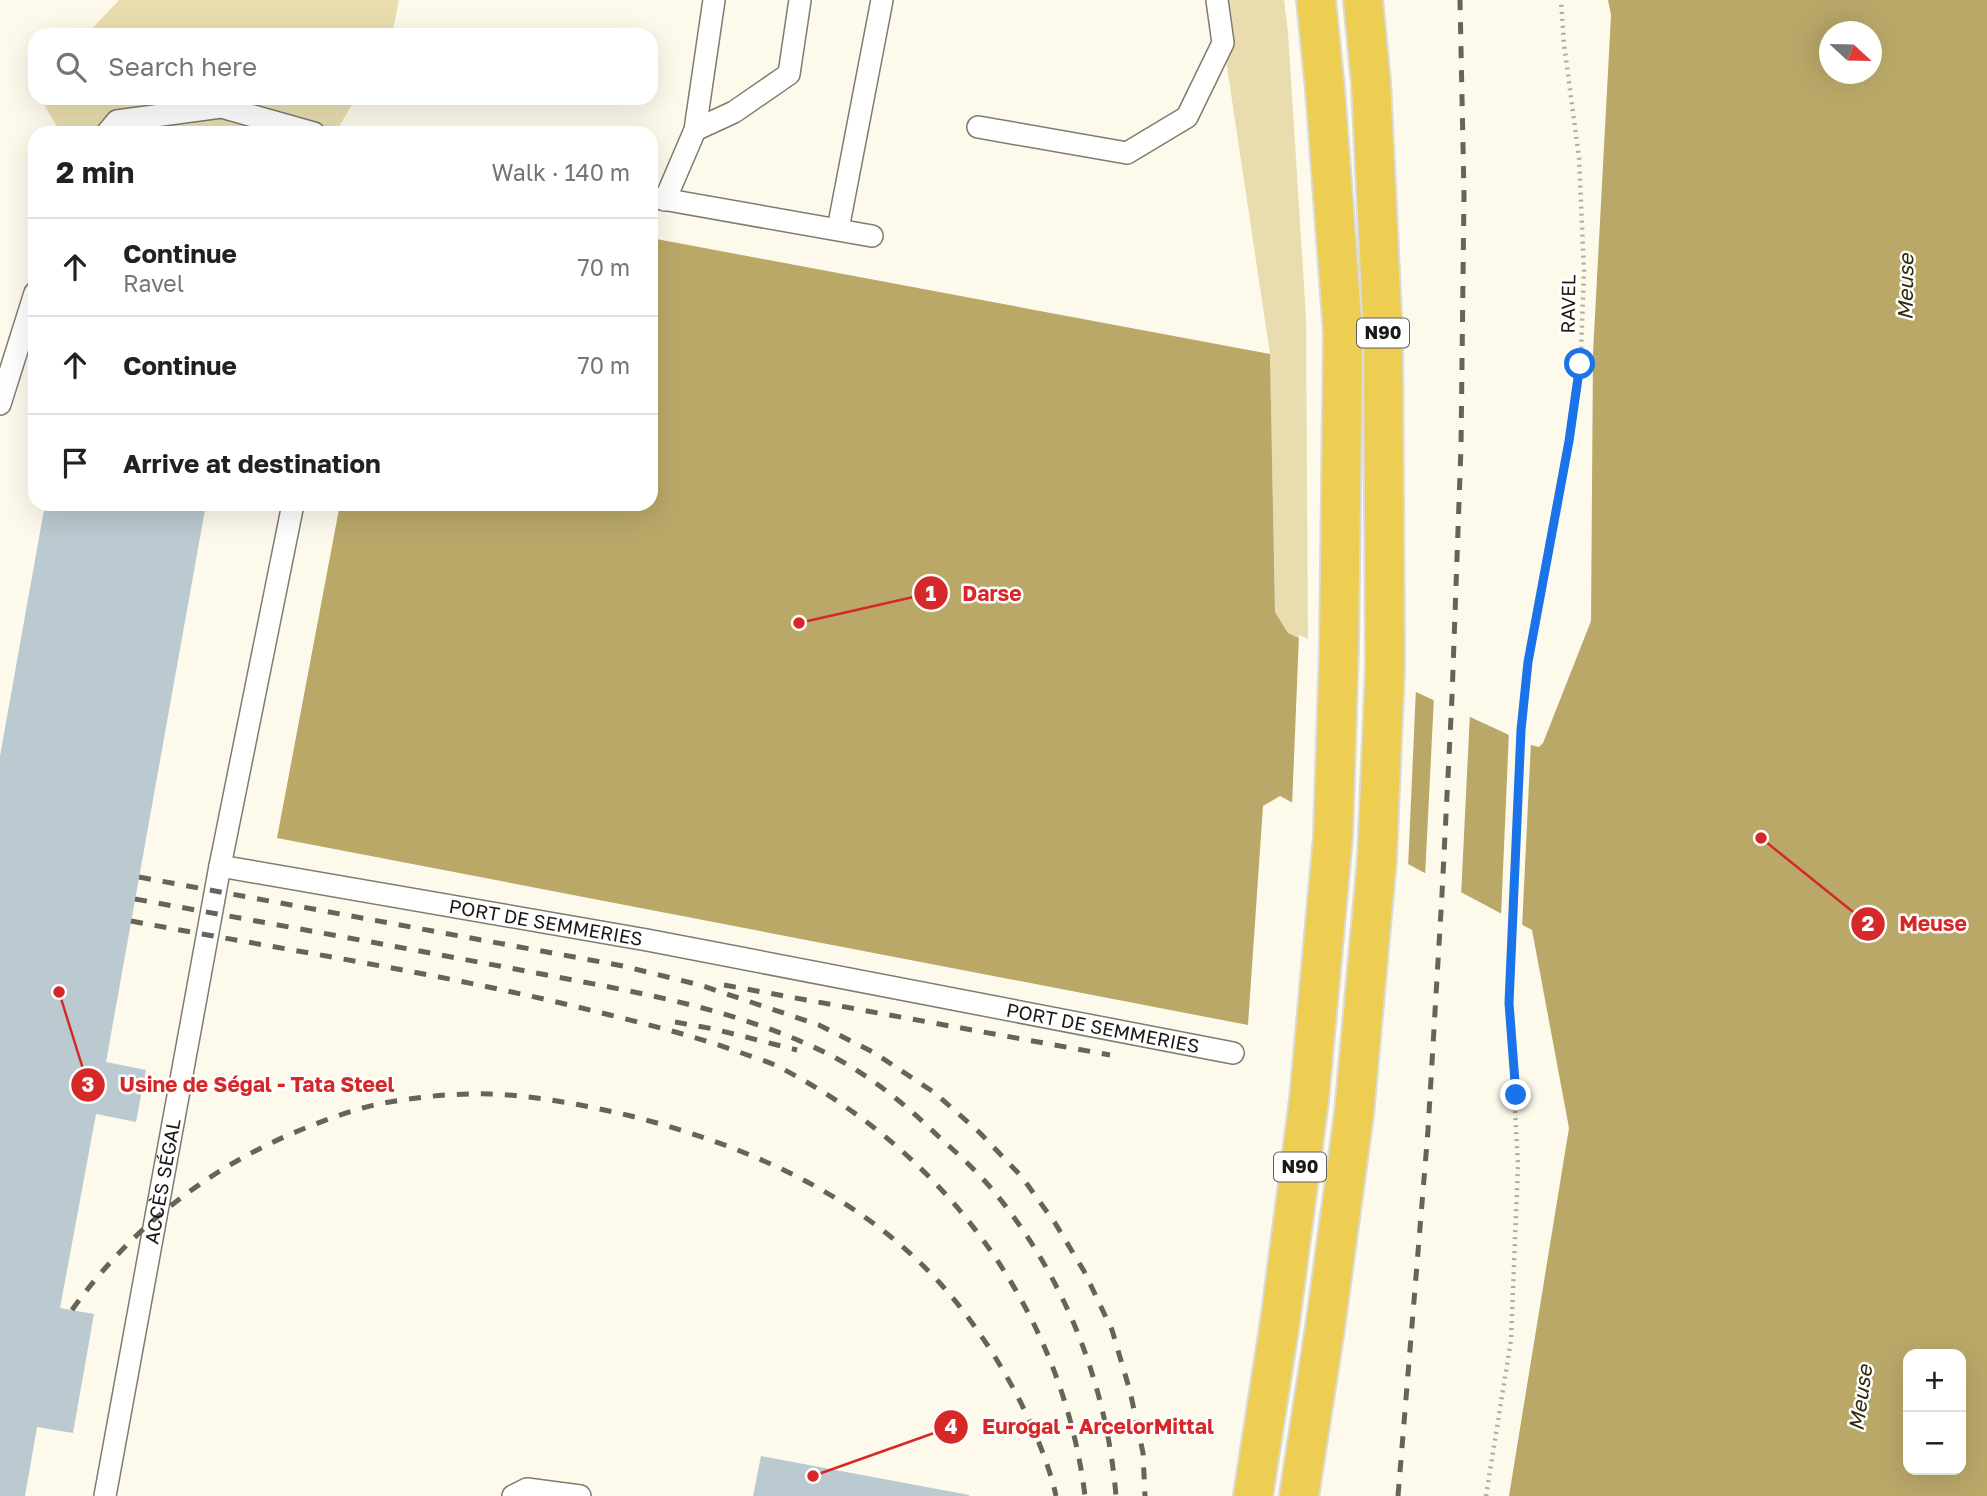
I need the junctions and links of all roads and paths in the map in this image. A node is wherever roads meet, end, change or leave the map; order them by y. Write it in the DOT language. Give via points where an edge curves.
graph roads {
  1 [pos="714,0"];
  2 [pos="800,0"];
  3 [pos="882,0"];
  4 [pos="1217,0"];
  5 [pos="1316,0"];
  6 [pos="1363,0"];
  7 [pos="1561,0"];
  8 [pos="113,126"];
  9 [pos="289,126"];
  10 [pos="978,127"];
  11 [pos="695,130"];
  12 [pos="658,199"];
  13 [pos="838,229"];
  14 [pos="872,236"];
  15 [pos="28,315"];
  16 [pos="0,404"];
  17 [pos="292,511"];
  18 [pos="220,866"];
  19 [pos="1233,1053"];
  20 [pos="105,1496"];
  21 [pos="513,1496"];
  22 [pos="580,1496"];
  23 [pos="1253,1496"];
  24 [pos="1299,1496"];
  25 [pos="1486,1496"];
  1 -- 11 [label="lane"];
  2 -- 11 [label="lane" via="789,74 734,112"];
  3 -- 13 [label="lane"];
  4 -- 10 [label="lane" via="1223,43 1187,117 1127,153"];
  5 -- 23 [label="highway, N90" via="1343,333 1333,837 1309,1100"];
  6 -- 24 [label="highway, N90" via="1383,337 1385,667 1377,859 1354,1114"];
  7 -- 25 [label="path, RAVEL" via="1579,158 1584,271 1581,351 1567,454 1528,662 1521,730 1509,1003 1518,1166 1512,1326"];
  8 -- 9 [label="lane" via="117,121 221,107"];
  11 -- 12 [label="lane"];
  12 -- 13 [label="lane"];
  13 -- 14 [label="lane"];
  15 -- 16 [label="lane"];
  17 -- 18 [label="lane"];
  18 -- 19 [label="lane, PORT DE SEMMERIES" via="647,940"];
  18 -- 20 [label="lane, ACCÈS SÉGAL"];
  21 -- 22 [label="lane" via="527,1489"];
}
